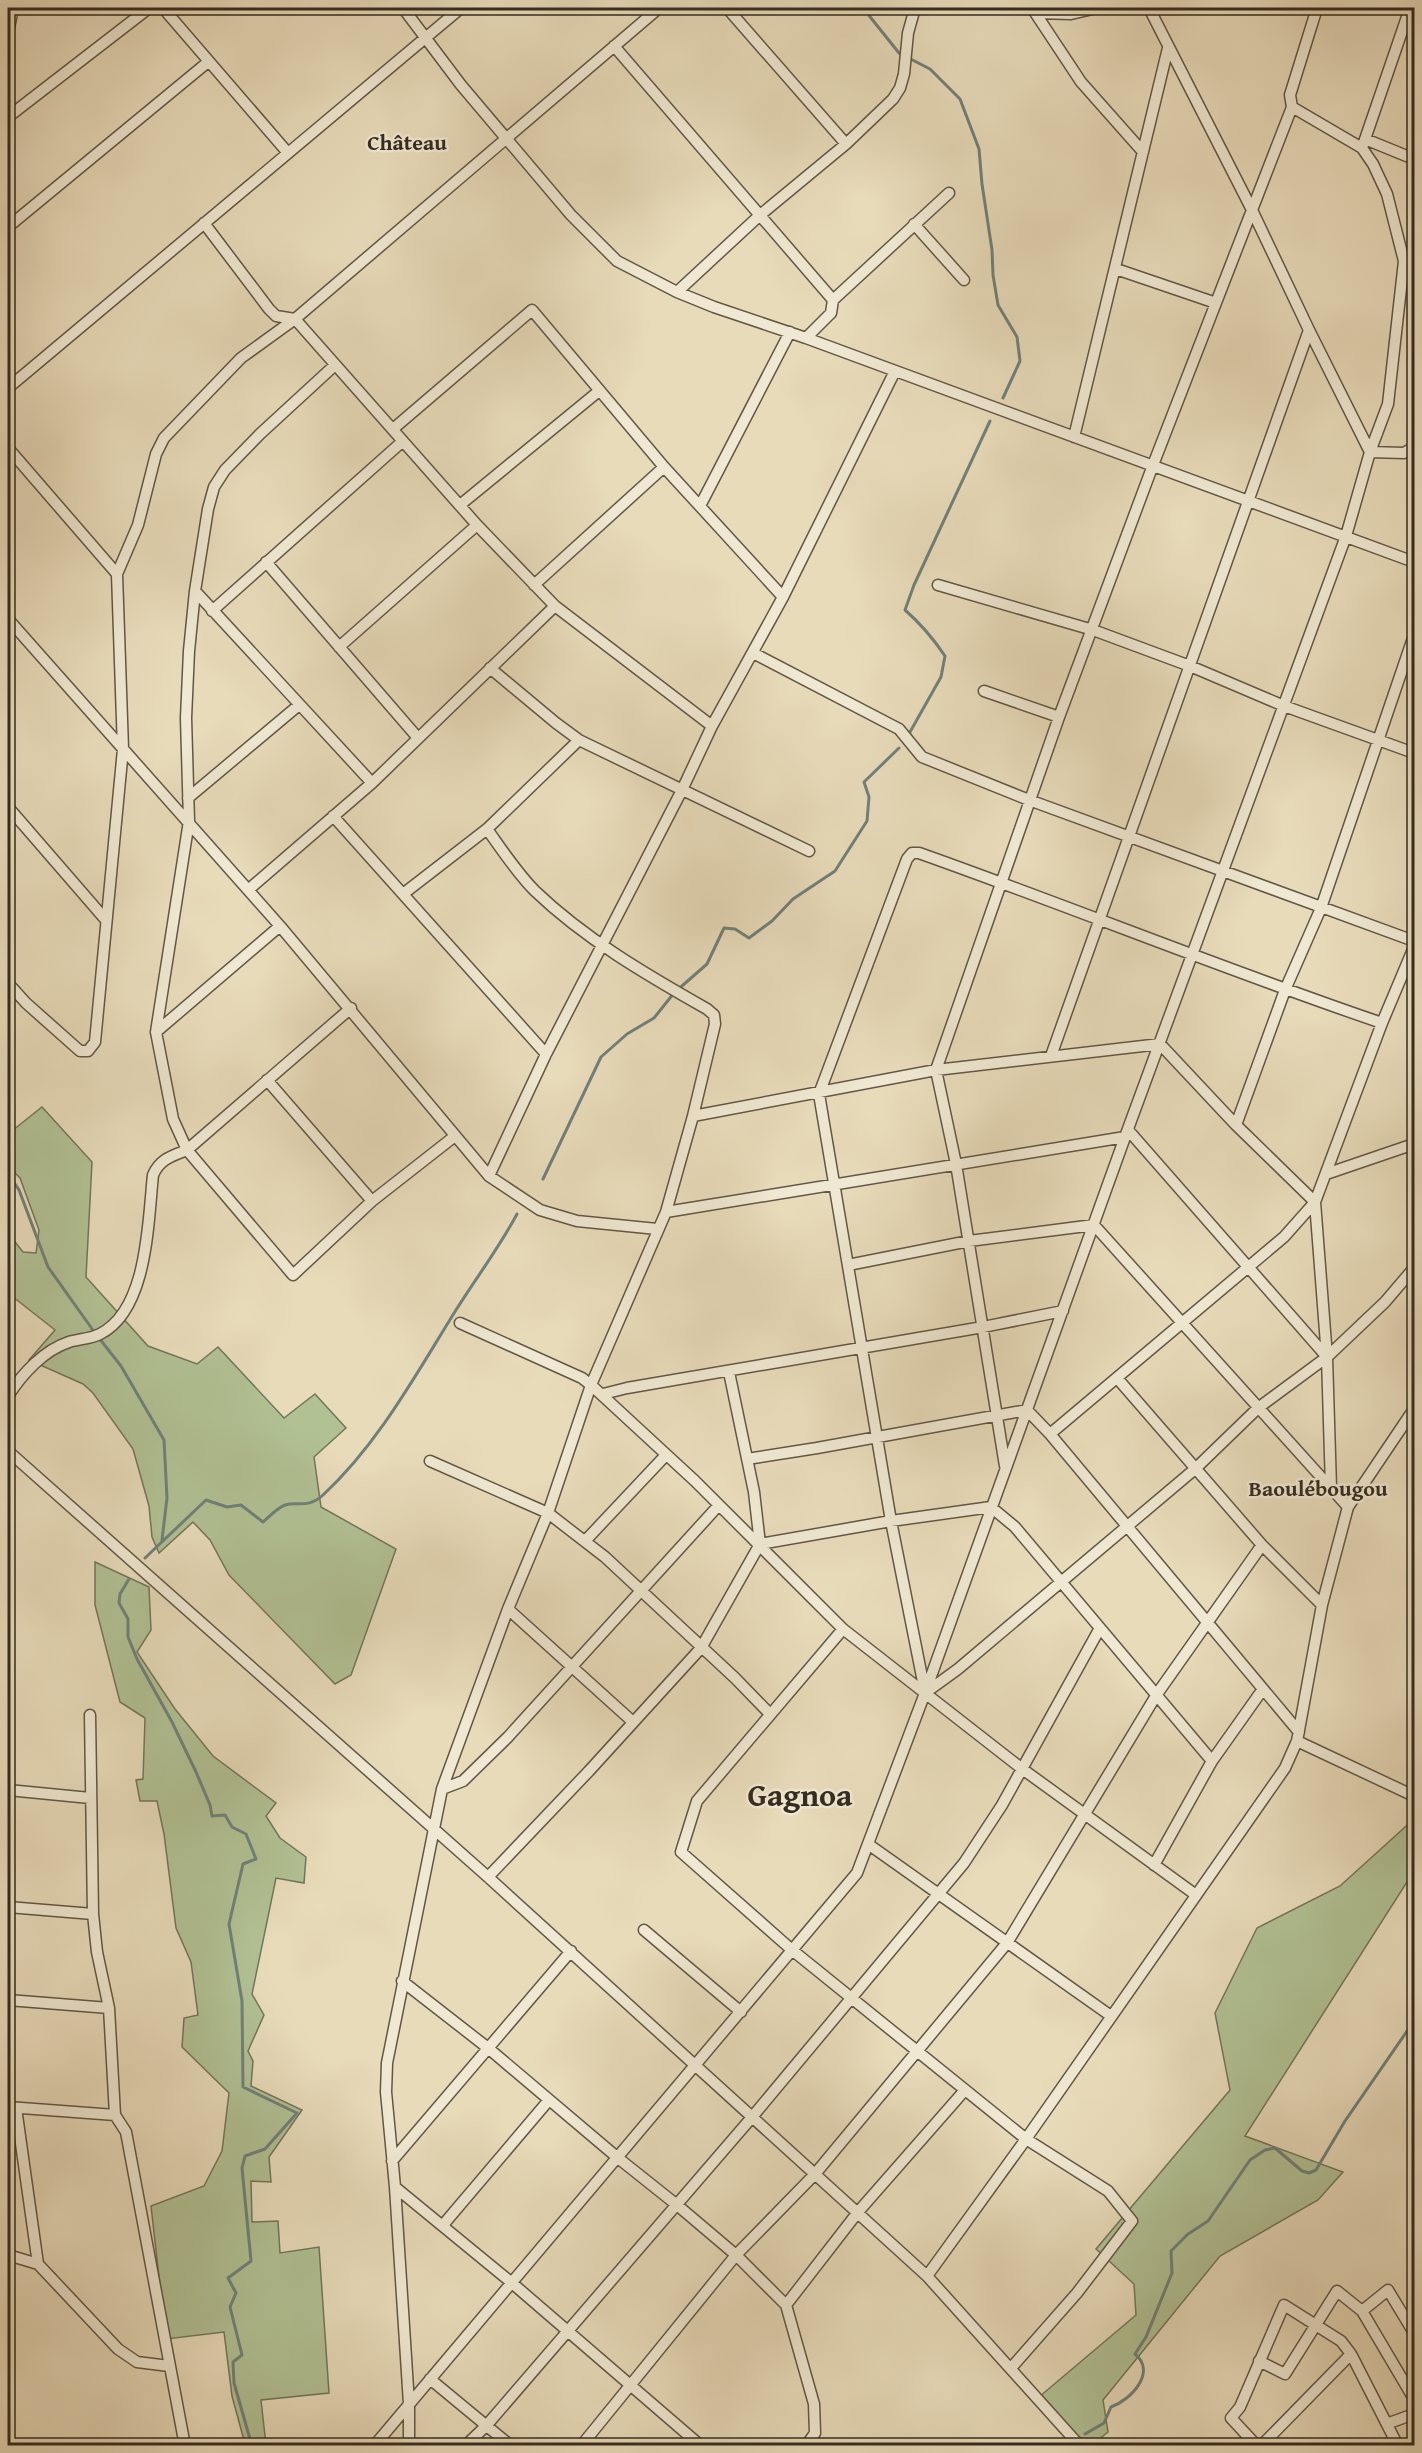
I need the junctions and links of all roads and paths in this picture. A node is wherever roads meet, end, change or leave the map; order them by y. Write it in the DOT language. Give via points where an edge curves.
graph roads {
  1 [pos="13,8"];
  2 [pos="149,8"];
  3 [pos="163,8"];
  4 [pos="403,8"];
  5 [pos="461,8"];
  6 [pos="659,8"];
  7 [pos="727,8"];
  8 [pos="915,8"];
  9 [pos="1097,8"];
  10 [pos="1149,8"];
  11 [pos="1317,8"];
  12 [pos="1410,8"];
  13 [pos="1035,10"];
  14 [pos="8,33"];
  15 [pos="424,38"];
  16 [pos="614,46"];
  17 [pos="1168,48"];
  18 [pos="208,62"];
  19 [pos="1292,107"];
  20 [pos="8,117"];
  21 [pos="507,139"];
  22 [pos="846,144"];
  23 [pos="1364,144"];
  24 [pos="1143,152"];
  25 [pos="288,153"];
  26 [pos="1414,159"];
  27 [pos="949,194"];
  28 [pos="1252,210"];
  29 [pos="759,216"];
  30 [pos="204,223"];
  31 [pos="914,224"];
  32 [pos="8,227"];
  33 [pos="1409,263"];
  34 [pos="1116,269"];
  35 [pos="964,280"];
  36 [pos="677,292"];
  37 [pos="833,300"];
  38 [pos="1216,303"];
  39 [pos="295,319"];
  40 [pos="1308,330"];
  41 [pos="790,332"];
  42 [pos="806,338"];
  43 [pos="335,365"];
  44 [pos="895,371"];
  45 [pos="8,388"];
  46 [pos="599,391"];
  47 [pos="393,429"];
  48 [pos="1074,437"];
  49 [pos="403,441"];
  50 [pos="1414,447"];
  51 [pos="8,448"];
  52 [pos="1370,452"];
  53 [pos="1153,465"];
  54 [pos="664,467"];
  55 [pos="1248,501"];
  56 [pos="460,505"];
  57 [pos="700,506"];
  58 [pos="477,525"];
  59 [pos="1346,536"];
  60 [pos="266,562"];
  61 [pos="1414,562"];
  62 [pos="117,574"];
  63 [pos="534,585"];
  64 [pos="938,585"];
  65 [pos="195,591"];
  66 [pos="783,597"];
  67 [pos="555,606"];
  68 [pos="212,611"];
  69 [pos="8,619"];
  70 [pos="1093,630"];
  71 [pos="1414,635"];
  72 [pos="339,647"];
  73 [pos="753,653"];
  74 [pos="1190,666"];
  75 [pos="490,668"];
  76 [pos="984,691"];
  77 [pos="298,705"];
  78 [pos="1284,705"];
  79 [pos="1059,717"];
  80 [pos="712,726"];
  81 [pos="418,738"];
  82 [pos="1378,739"];
  83 [pos="579,740"];
  84 [pos="123,748"];
  85 [pos="1414,753"];
  86 [pos="372,783"];
  87 [pos="682,790"];
  88 [pos="188,798"];
  89 [pos="1029,800"];
  90 [pos="8,807"];
  91 [pos="333,816"];
  92 [pos="189,820"];
  93 [pos="487,829"];
  94 [pos="1129,836"];
  95 [pos="808,851"];
  96 [pos="1224,870"];
  97 [pos="1000,882"];
  98 [pos="248,890"];
  99 [pos="403,894"];
  100 [pos="1321,908"];
  101 [pos="105,919"];
  102 [pos="1099,920"];
  103 [pos="280,926"];
  104 [pos="1414,941"];
  105 [pos="603,945"];
  106 [pos="1414,947"];
  107 [pos="1193,954"];
  108 [pos="8,983"];
  109 [pos="1285,990"];
  110 [pos="351,1008"];
  111 [pos="1382,1023"];
  112 [pos="156,1032"];
  113 [pos="1160,1044"];
  114 [pos="546,1054"];
  115 [pos="1051,1056"];
  116 [pos="936,1070"];
  117 [pos="267,1080"];
  118 [pos="819,1094"];
  119 [pos="693,1116"];
  120 [pos="1236,1125"];
  121 [pos="1127,1134"];
  122 [pos="455,1136"];
  123 [pos="1414,1143"];
  124 [pos="187,1149"];
  125 [pos="956,1164"];
  126 [pos="1326,1174"];
  127 [pos="489,1176"];
  128 [pos="835,1184"];
  129 [pos="372,1201"];
  130 [pos="1315,1202"];
  131 [pos="666,1212"];
  132 [pos="1094,1225"];
  133 [pos="657,1229"];
  134 [pos="969,1241"];
  135 [pos="848,1265"];
  136 [pos="1248,1268"];
  137 [pos="1414,1268"];
  138 [pos="1063,1311"];
  139 [pos="460,1323"];
  140 [pos="1182,1324"];
  141 [pos="983,1327"];
  142 [pos="862,1348"];
  143 [pos="1327,1357"];
  144 [pos="729,1372"];
  145 [pos="1117,1378"];
  146 [pos="591,1385"];
  147 [pos="603,1394"];
  148 [pos="8,1396"];
  149 [pos="1258,1408"];
  150 [pos="1414,1409"];
  151 [pos="1026,1410"];
  152 [pos="997,1415"];
  153 [pos="1050,1434"];
  154 [pos="877,1437"];
  155 [pos="8,1451"];
  156 [pos="666,1455"];
  157 [pos="747,1459"];
  158 [pos="430,1461"];
  159 [pos="1005,1467"];
  160 [pos="1195,1468"];
  161 [pos="1331,1488"];
  162 [pos="720,1505"];
  163 [pos="991,1507"];
  164 [pos="1348,1507"];
  165 [pos="548,1513"];
  166 [pos="891,1521"];
  167 [pos="1126,1527"];
  168 [pos="585,1541"];
  169 [pos="760,1544"];
  170 [pos="1262,1545"];
  171 [pos="1060,1583"];
  172 [pos="642,1592"];
  173 [pos="1322,1605"];
  174 [pos="508,1609"];
  175 [pos="1208,1624"];
  176 [pos="1100,1628"];
  177 [pos="843,1629"];
  178 [pos="701,1648"];
  179 [pos="572,1666"];
  180 [pos="1263,1689"];
  181 [pos="925,1693"];
  182 [pos="1157,1694"];
  183 [pos="770,1714"];
  184 [pos="90,1715"];
  185 [pos="633,1722"];
  186 [pos="1298,1737"];
  187 [pos="1212,1761"];
  188 [pos="1021,1768"];
  189 [pos="442,1789"];
  190 [pos="8,1790"];
  191 [pos="1414,1796"];
  192 [pos="90,1798"];
  193 [pos="1084,1814"];
  194 [pos="434,1828"];
  195 [pos="868,1844"];
  196 [pos="1154,1865"];
  197 [pos="488,1876"];
  198 [pos="939,1895"];
  199 [pos="1196,1895"];
  200 [pos="8,1908"];
  201 [pos="93,1914"];
  202 [pos="644,1930"];
  203 [pos="1007,1943"];
  204 [pos="792,1950"];
  205 [pos="571,1952"];
  206 [pos="402,1981"];
  207 [pos="850,1997"];
  208 [pos="8,2000"];
  209 [pos="109,2008"];
  210 [pos="741,2012"];
  211 [pos="1111,2016"];
  212 [pos="488,2048"];
  213 [pos="918,2052"];
  214 [pos="695,2063"];
  215 [pos="965,2090"];
  216 [pos="549,2100"];
  217 [pos="12,2107"];
  218 [pos="115,2115"];
  219 [pos="753,2116"];
  220 [pos="1026,2139"];
  221 [pos="618,2158"];
  222 [pos="392,2161"];
  223 [pos="815,2174"];
  224 [pos="395,2187"];
  225 [pos="677,2205"];
  226 [pos="858,2212"];
  227 [pos="443,2224"];
  228 [pos="8,2255"];
  229 [pos="736,2255"];
  230 [pos="38,2264"];
  231 [pos="927,2276"];
  232 [pos="512,2283"];
  233 [pos="786,2305"];
  234 [pos="1362,2311"];
  235 [pos="1314,2324"];
  236 [pos="568,2331"];
  237 [pos="1414,2333"];
  238 [pos="1351,2354"];
  239 [pos="1259,2361"];
  240 [pos="169,2366"];
  241 [pos="1011,2368"];
  242 [pos="430,2379"];
  243 [pos="632,2386"];
  244 [pos="1414,2399"];
  245 [pos="409,2404"];
  246 [pos="1414,2414"];
  247 [pos="1389,2423"];
  248 [pos="486,2426"];
  249 [pos="185,2445"];
  250 [pos="374,2445"];
  251 [pos="409,2445"];
  252 [pos="465,2445"];
  253 [pos="511,2445"];
  254 [pos="581,2445"];
  255 [pos="701,2445"];
  256 [pos="806,2445"];
  257 [pos="1080,2445"];
  258 [pos="1259,2445"];
  259 [pos="1398,2445"];
  1 -- 14 [label="street"];
  2 -- 20 [label="street"];
  3 -- 18 [label="street"];
  4 -- 15 [label="street"];
  5 -- 15 [label="street"];
  6 -- 16 [label="street"];
  7 -- 22 [label="street"];
  8 -- 22 [label="street" via="900,88 884,110"];
  9 -- 13 [label="street" via="1071,14"];
  10 -- 17 [label="street"];
  11 -- 19 [label="street" via="1290,95"];
  12 -- 23 [label="street"];
  13 -- 24 [label="street" via="1081,82"];
  15 -- 21 [label="street"];
  15 -- 25 [label="street"];
  16 -- 21 [label="street"];
  16 -- 29 [label="street"];
  17 -- 24 [label="street"];
  17 -- 28 [label="street"];
  18 -- 25 [label="street"];
  18 -- 32 [label="street"];
  19 -- 23 [label="street"];
  19 -- 28 [label="street"];
  21 -- 36 [label="street" via="610,255 627,268"];
  21 -- 39 [label="street"];
  22 -- 29 [label="street"];
  23 -- 26 [label="street"];
  23 -- 33 [label="street" via="1387,194"];
  24 -- 34 [label="street"];
  25 -- 30 [label="street"];
  27 -- 31 [label="street"];
  28 -- 38 [label="street"];
  28 -- 40 [label="street"];
  29 -- 36 [label="street"];
  29 -- 37 [label="street"];
  30 -- 39 [label="street" via="269,309 276,316"];
  30 -- 45 [label="street"];
  31 -- 35 [label="street"];
  31 -- 37 [label="street"];
  33 -- 52 [label="street" via="1388,404"];
  34 -- 38 [label="street"];
  34 -- 48 [label="street"];
  36 -- 41 [label="street"];
  37 -- 42 [label="street" via="831,313"];
  38 -- 53 [label="street"];
  39 -- 43 [label="street"];
  39 -- 62 [label="street" via="241,358 164,438 156,454 138,525"];
  40 -- 52 [label="street"];
  40 -- 55 [label="street"];
  41 -- 42 [label="street"];
  41 -- 57 [label="street"];
  42 -- 44 [label="street"];
  43 -- 47 [label="street"];
  43 -- 65 [label="street" via="243,450 214,487"];
  44 -- 48 [label="street"];
  44 -- 66 [label="street"];
  46 -- 47 [label="street" via="532,310"];
  46 -- 54 [label="street"];
  46 -- 56 [label="street"];
  47 -- 49 [label="street"];
  48 -- 53 [label="street"];
  49 -- 56 [label="street"];
  49 -- 60 [label="street"];
  50 -- 52 [label="street" via="1404,453"];
  51 -- 62 [label="street"];
  52 -- 59 [label="street"];
  53 -- 55 [label="street"];
  53 -- 70 [label="street"];
  54 -- 57 [label="street"];
  54 -- 63 [label="street"];
  55 -- 59 [label="street"];
  55 -- 74 [label="street"];
  56 -- 58 [label="street"];
  57 -- 66 [label="street"];
  58 -- 63 [label="street"];
  58 -- 72 [label="street"];
  59 -- 61 [label="street"];
  59 -- 78 [label="street"];
  60 -- 68 [label="street"];
  60 -- 72 [label="street"];
  62 -- 84 [label="street"];
  63 -- 67 [label="street"];
  64 -- 70 [label="street"];
  65 -- 68 [label="street"];
  65 -- 88 [label="street" via="186,718"];
  66 -- 73 [label="street"];
  67 -- 75 [label="street"];
  67 -- 80 [label="street"];
  68 -- 77 [label="street"];
  69 -- 84 [label="street"];
  70 -- 74 [label="street"];
  70 -- 79 [label="street"];
  71 -- 82 [label="street"];
  72 -- 81 [label="street"];
  73 -- 80 [label="street"];
  73 -- 89 [label="street" via="899,729 922,757"];
  74 -- 78 [label="street"];
  74 -- 94 [label="street"];
  75 -- 81 [label="street"];
  75 -- 83 [label="street"];
  76 -- 79 [label="street"];
  77 -- 86 [label="street"];
  77 -- 88 [label="street"];
  78 -- 82 [label="street"];
  78 -- 96 [label="street"];
  79 -- 89 [label="street"];
  80 -- 87 [label="street"];
  81 -- 86 [label="street"];
  82 -- 85 [label="street"];
  82 -- 100 [label="street"];
  83 -- 87 [label="street"];
  83 -- 93 [label="street"];
  84 -- 92 [label="street"];
  84 -- 101 [label="street"];
  86 -- 91 [label="street"];
  87 -- 95 [label="street"];
  87 -- 105 [label="street"];
  88 -- 92 [label="street"];
  89 -- 94 [label="street"];
  89 -- 97 [label="street"];
  90 -- 101 [label="street"];
  91 -- 98 [label="street"];
  91 -- 99 [label="street"];
  92 -- 98 [label="street"];
  92 -- 112 [label="street"];
  93 -- 99 [label="street"];
  93 -- 105 [label="street" via="534,890"];
  94 -- 96 [label="street"];
  94 -- 102 [label="street"];
  96 -- 100 [label="street"];
  96 -- 107 [label="street"];
  97 -- 102 [label="street"];
  97 -- 116 [label="street"];
  97 -- 118 [label="street" via="912,853"];
  98 -- 103 [label="street"];
  99 -- 114 [label="street"];
  100 -- 104 [label="street"];
  100 -- 109 [label="street"];
  101 -- 108 [label="street" via="94,1042 88,1051 81,1051"];
  102 -- 107 [label="street"];
  102 -- 115 [label="street"];
  103 -- 110 [label="street"];
  103 -- 112 [label="street"];
  105 -- 114 [label="street"];
  105 -- 119 [label="street" via="714,1015 716,1024"];
  106 -- 111 [label="street"];
  107 -- 109 [label="street"];
  107 -- 113 [label="street"];
  109 -- 111 [label="street"];
  109 -- 120 [label="street"];
  110 -- 117 [label="street"];
  110 -- 122 [label="street"];
  111 -- 126 [label="street"];
  112 -- 124 [label="street" via="173,1119"];
  113 -- 115 [label="street"];
  113 -- 120 [label="street"];
  113 -- 121 [label="street"];
  114 -- 127 [label="street"];
  115 -- 116 [label="street"];
  116 -- 118 [label="street"];
  116 -- 125 [label="street"];
  117 -- 124 [label="street"];
  117 -- 129 [label="street"];
  118 -- 119 [label="street"];
  118 -- 128 [label="street"];
  119 -- 131 [label="street"];
  120 -- 130 [label="street"];
  121 -- 125 [label="street"];
  121 -- 132 [label="street"];
  121 -- 136 [label="street"];
  122 -- 127 [label="street"];
  122 -- 129 [label="street"];
  123 -- 126 [label="street"];
  124 -- 129 [label="street" via="293,1275"];
  124 -- 148 [label="street" via="168,1157 153,1175 143,1264 121,1316 97,1336 56,1347 32,1366"];
  125 -- 128 [label="street"];
  125 -- 134 [label="street"];
  126 -- 130 [label="street"];
  127 -- 133 [label="street" via="540,1210 577,1221"];
  128 -- 131 [label="street"];
  128 -- 135 [label="street"];
  130 -- 136 [label="street" via="1284,1238"];
  130 -- 143 [label="street"];
  131 -- 133 [label="street"];
  132 -- 134 [label="street"];
  132 -- 138 [label="street"];
  132 -- 140 [label="street"];
  133 -- 146 [label="street"];
  134 -- 135 [label="street"];
  134 -- 141 [label="street"];
  135 -- 142 [label="street"];
  136 -- 140 [label="street"];
  136 -- 143 [label="street"];
  137 -- 143 [label="street" via="1385,1302"];
  138 -- 141 [label="street"];
  138 -- 151 [label="street"];
  139 -- 146 [label="street"];
  140 -- 145 [label="street"];
  140 -- 149 [label="street"];
  141 -- 142 [label="street"];
  141 -- 152 [label="street"];
  142 -- 144 [label="street"];
  142 -- 154 [label="street"];
  143 -- 149 [label="street"];
  143 -- 161 [label="street"];
  144 -- 147 [label="street"];
  144 -- 157 [label="street"];
  145 -- 153 [label="street"];
  145 -- 160 [label="street"];
  146 -- 147 [label="street"];
  146 -- 165 [label="street"];
  147 -- 156 [label="street"];
  149 -- 160 [label="street"];
  149 -- 161 [label="street"];
  150 -- 164 [label="street"];
  151 -- 152 [label="street"];
  151 -- 153 [label="street"];
  151 -- 159 [label="street"];
  152 -- 154 [label="street"];
  152 -- 159 [label="street"];
  153 -- 167 [label="street"];
  154 -- 157 [label="street"];
  154 -- 166 [label="street"];
  155 -- 194 [label="street"];
  156 -- 162 [label="street"];
  156 -- 168 [label="street"];
  157 -- 169 [label="street"];
  158 -- 165 [label="street"];
  159 -- 163 [label="street"];
  160 -- 167 [label="street"];
  160 -- 170 [label="street"];
  161 -- 164 [label="street"];
  162 -- 169 [label="street"];
  162 -- 172 [label="street"];
  163 -- 166 [label="street"];
  163 -- 171 [label="street" via="1015,1527"];
  163 -- 181 [label="street"];
  164 -- 173 [label="street"];
  165 -- 168 [label="street"];
  165 -- 174 [label="street"];
  166 -- 169 [label="street"];
  166 -- 181 [label="street"];
  167 -- 171 [label="street"];
  167 -- 175 [label="street"];
  168 -- 172 [label="street"];
  169 -- 177 [label="street"];
  169 -- 178 [label="street"];
  170 -- 173 [label="street"];
  170 -- 175 [label="street"];
  171 -- 176 [label="street"];
  171 -- 181 [label="street"];
  172 -- 178 [label="street"];
  172 -- 179 [label="street"];
  173 -- 186 [label="street"];
  174 -- 179 [label="street"];
  174 -- 189 [label="street"];
  175 -- 180 [label="street"];
  175 -- 182 [label="street"];
  176 -- 182 [label="street"];
  176 -- 188 [label="street"];
  177 -- 181 [label="street"];
  177 -- 183 [label="street"];
  178 -- 183 [label="street"];
  178 -- 185 [label="street"];
  179 -- 185 [label="street"];
  179 -- 189 [label="street" via="463,1781"];
  180 -- 186 [label="street"];
  180 -- 187 [label="street"];
  181 -- 188 [label="street"];
  181 -- 195 [label="street"];
  182 -- 187 [label="street"];
  182 -- 193 [label="street"];
  183 -- 204 [label="street" via="697,1801 681,1852"];
  184 -- 192 [label="street"];
  185 -- 197 [label="street"];
  186 -- 191 [label="street"];
  186 -- 199 [label="street" via="1285,1768"];
  187 -- 196 [label="street"];
  188 -- 193 [label="street"];
  188 -- 198 [label="street" via="978,1843"];
  189 -- 194 [label="street"];
  190 -- 192 [label="street"];
  192 -- 201 [label="street"];
  193 -- 196 [label="street"];
  193 -- 203 [label="street"];
  194 -- 197 [label="street"];
  194 -- 206 [label="street"];
  195 -- 198 [label="street"];
  195 -- 204 [label="street" via="857,1873"];
  196 -- 199 [label="street"];
  197 -- 205 [label="street"];
  198 -- 203 [label="street"];
  198 -- 207 [label="street"];
  199 -- 211 [label="street"];
  200 -- 201 [label="street"];
  201 -- 209 [label="street"];
  202 -- 210 [label="street"];
  203 -- 211 [label="street"];
  203 -- 213 [label="street"];
  204 -- 207 [label="street"];
  204 -- 210 [label="street"];
  205 -- 212 [label="street"];
  205 -- 214 [label="street"];
  206 -- 212 [label="street"];
  206 -- 222 [label="street" via="387,2063"];
  207 -- 213 [label="street"];
  207 -- 219 [label="street"];
  208 -- 209 [label="street"];
  209 -- 218 [label="street"];
  210 -- 214 [label="street"];
  211 -- 220 [label="street"];
  212 -- 216 [label="street"];
  212 -- 222 [label="street"];
  213 -- 215 [label="street"];
  213 -- 223 [label="street"];
  214 -- 219 [label="street"];
  214 -- 221 [label="street"];
  215 -- 220 [label="street"];
  215 -- 226 [label="street"];
  216 -- 221 [label="street"];
  216 -- 227 [label="street"];
  217 -- 218 [label="street"];
  217 -- 230 [label="street"];
  218 -- 240 [label="street" via="126,2132"];
  219 -- 223 [label="street"];
  219 -- 225 [label="street"];
  220 -- 231 [label="street"];
  220 -- 241 [label="street" via="1108,2192 1132,2221 1077,2293"];
  221 -- 225 [label="street"];
  221 -- 232 [label="street"];
  222 -- 224 [label="street"];
  223 -- 226 [label="street"];
  223 -- 229 [label="street"];
  224 -- 227 [label="street"];
  224 -- 245 [label="street"];
  225 -- 229 [label="street"];
  225 -- 236 [label="street"];
  226 -- 231 [label="street"];
  226 -- 233 [label="street"];
  227 -- 232 [label="street"];
  228 -- 230 [label="street"];
  229 -- 233 [label="street"];
  229 -- 243 [label="street"];
  230 -- 240 [label="street" via="118,2349 137,2362"];
  231 -- 241 [label="street"];
  232 -- 236 [label="street"];
  232 -- 242 [label="street"];
  233 -- 256 [label="street" via="814,2404 815,2433"];
  234 -- 235 [label="street" via="1337,2291"];
  234 -- 237 [label="street" via="1388,2290"];
  234 -- 244 [label="street"];
  235 -- 238 [label="street" via="1341,2341"];
  235 -- 239 [label="street" via="1285,2374"];
  235 -- 239 [label="street" via="1284,2305"];
  236 -- 243 [label="street"];
  236 -- 248 [label="street"];
  238 -- 247 [label="street"];
  238 -- 258 [label="street"];
  239 -- 258 [label="street" via="1231,2418"];
  240 -- 249 [label="street"];
  241 -- 257 [label="street"];
  242 -- 245 [label="street"];
  242 -- 248 [label="street"];
  243 -- 254 [label="street"];
  243 -- 255 [label="street"];
  245 -- 250 [label="street"];
  245 -- 251 [label="street"];
  246 -- 247 [label="street"];
  247 -- 259 [label="street"];
  248 -- 252 [label="street"];
  248 -- 253 [label="street"];
}
